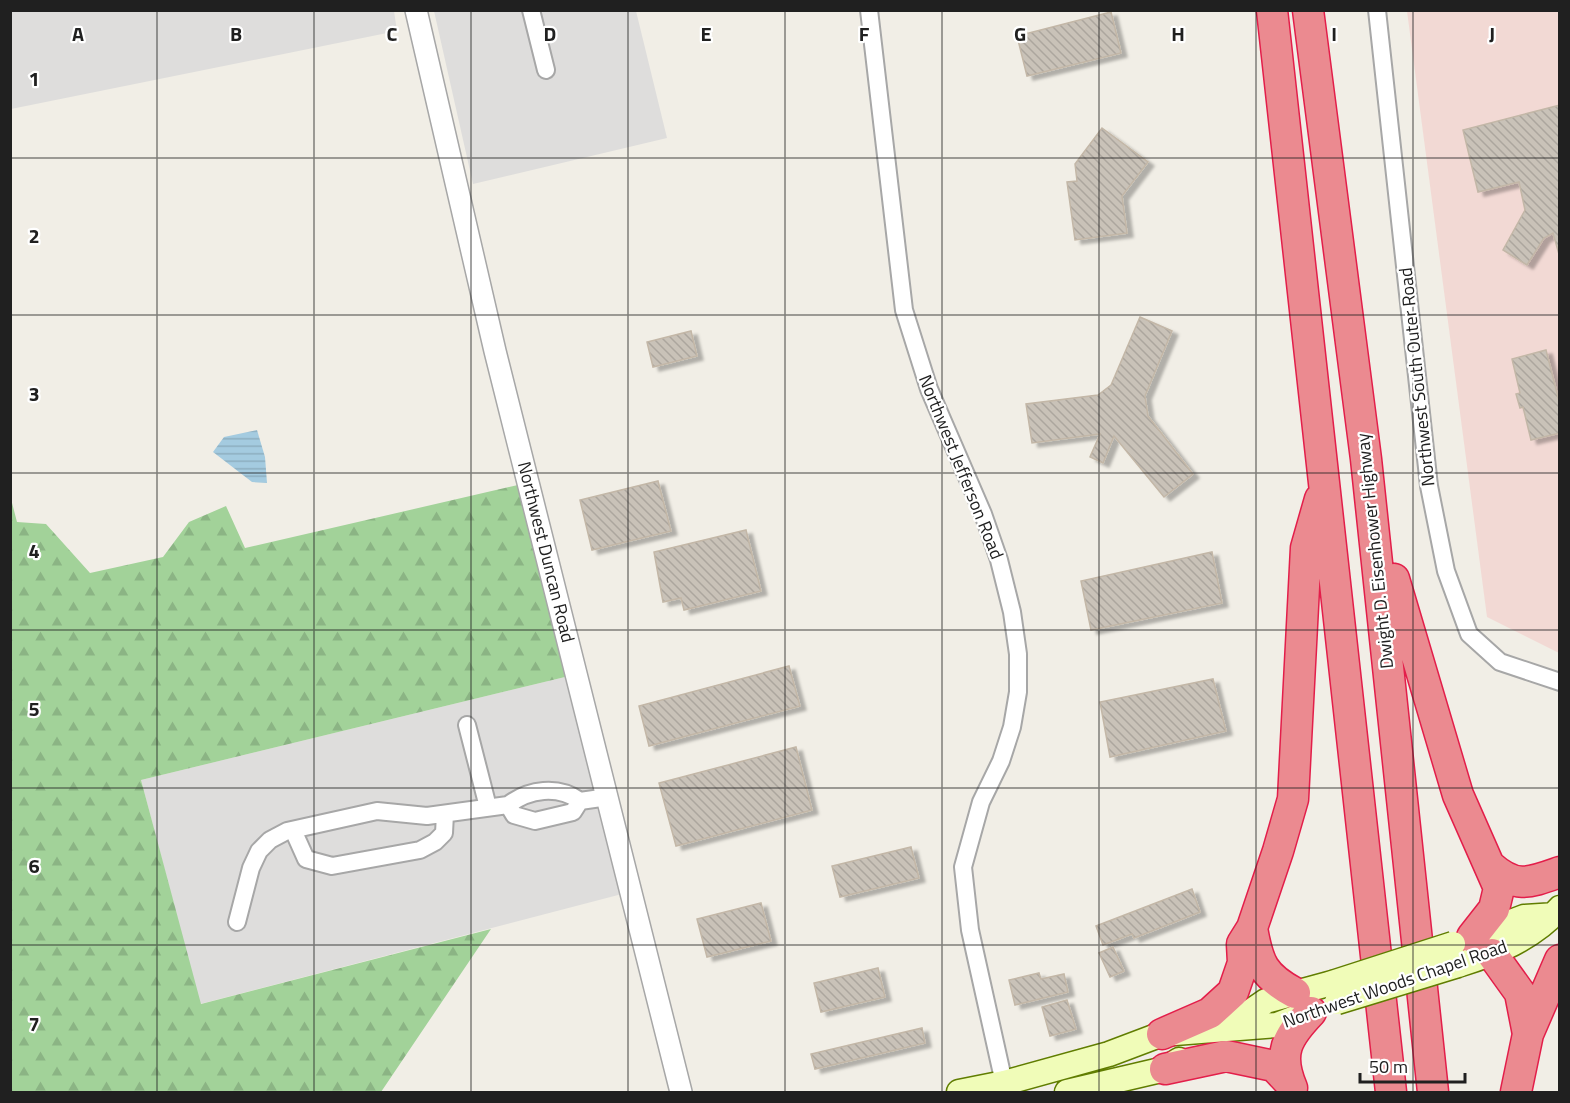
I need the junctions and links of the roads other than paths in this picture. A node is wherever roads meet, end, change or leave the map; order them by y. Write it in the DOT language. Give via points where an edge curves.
graph roads {
  1 [pos="416,10"];
  2 [pos="531,10"];
  3 [pos="869,10"];
  4 [pos="1272,10"];
  5 [pos="1308,10"];
  6 [pos="1377,10"];
  7 [pos="546,70"];
  8 [pos="1366,459"];
  9 [pos="1324,485"];
  10 [pos="1560,682"];
  11 [pos="467,725"];
  12 [pos="608,797"];
  13 [pos="580,801"];
  14 [pos="508,805"];
  15 [pos="488,807"];
  16 [pos="445,813"];
  17 [pos="294,830"];
  18 [pos="1490,866"];
  19 [pos="1560,872"];
  20 [pos="1557,913"];
  21 [pos="237,922"];
  22 [pos="1252,928"];
  23 [pos="1469,950"];
  24 [pos="1560,960"];
  25 [pos="1319,997"];
  26 [pos="1227,1028"];
  27 [pos="1162,1034"];
  28 [pos="1528,1034"];
  29 [pos="1165,1069"];
  30 [pos="1291,1087"];
  31 [pos="1005,1088"];
  32 [pos="681,1092"];
  33 [pos="959,1092"];
  34 [pos="1067,1092"];
  35 [pos="1391,1092"];
  36 [pos="1433,1092"];
  37 [pos="1516,1092"];
  1 -- 12 [label="street, Northwest Duncan Road" via="490,328"];
  2 -- 7 [label="street"];
  3 -- 31 [label="street, Northwest Jefferson Road" via="904,310 928,389 999,560 1018,654 1018,692 1012,727 1002,761 981,802 963,867 970,930"];
  4 -- 9 [label="highway"];
  5 -- 8 [label="highway, Dwight D. Eisenhower Highway"];
  6 -- 10 [label="street, Northwest South Outer Road" via="1429,486 1446,571 1469,634 1500,662"];
  8 -- 18 [label="highway" via="1399,601 1458,795"];
  8 -- 36 [label="highway, Dwight D. Eisenhower Highway"];
  9 -- 22 [label="highway" via="1306,548 1293,799"];
  9 -- 35 [label="highway"];
  11 -- 15 [label="street"];
  12 -- 13 [label="street"];
  12 -- 32 [label="street, Northwest Duncan Road"];
  13 -- 14 [label="street" via="567,791 546,790 519,796"];
  13 -- 14 [label="street" via="573,812 535,821 514,815"];
  14 -- 15 [label="street"];
  15 -- 16 [label="street"];
  16 -- 17 [label="street" via="427,816 377,812"];
  16 -- 17 [label="street" via="444,833 420,850 332,866 306,859"];
  17 -- 21 [label="street" via="270,840 259,851"];
  18 -- 19 [label="highway" via="1515,882 1534,881"];
  18 -- 23 [label="highway" via="1499,888 1494,909"];
  20 -- 23 [label="main road, Northwest Woods Chapel Road" via="1520,941"];
  22 -- 25 [label="highway" via="1264,970 1278,984"];
  22 -- 27 [label="highway" via="1242,944 1243,963 1233,992 1210,1013"];
  23 -- 25 [label="main road, Northwest Woods Chapel Road, bridge"];
  23 -- 28 [label="highway" via="1520,993"];
  24 -- 28 [label="highway"];
  25 -- 26 [label="main road, Northwest Woods Chapel Road" via="1266,1001"];
  25 -- 30 [label="highway" via="1289,1034 1286,1054"];
  26 -- 27 [label="main road, Northwest Woods Chapel Road"];
  26 -- 29 [label="main road, Northwest Woods Chapel Road"];
  27 -- 31 [label="main road, Northwest Woods Chapel Road"];
  28 -- 37 [label="highway"];
  29 -- 30 [label="highway" via="1226,1056 1274,1066"];
  29 -- 34 [label="main road, Northwest Woods Chapel Road"];
  31 -- 33 [label="main road, Northwest Woods Chapel Road"];
}
